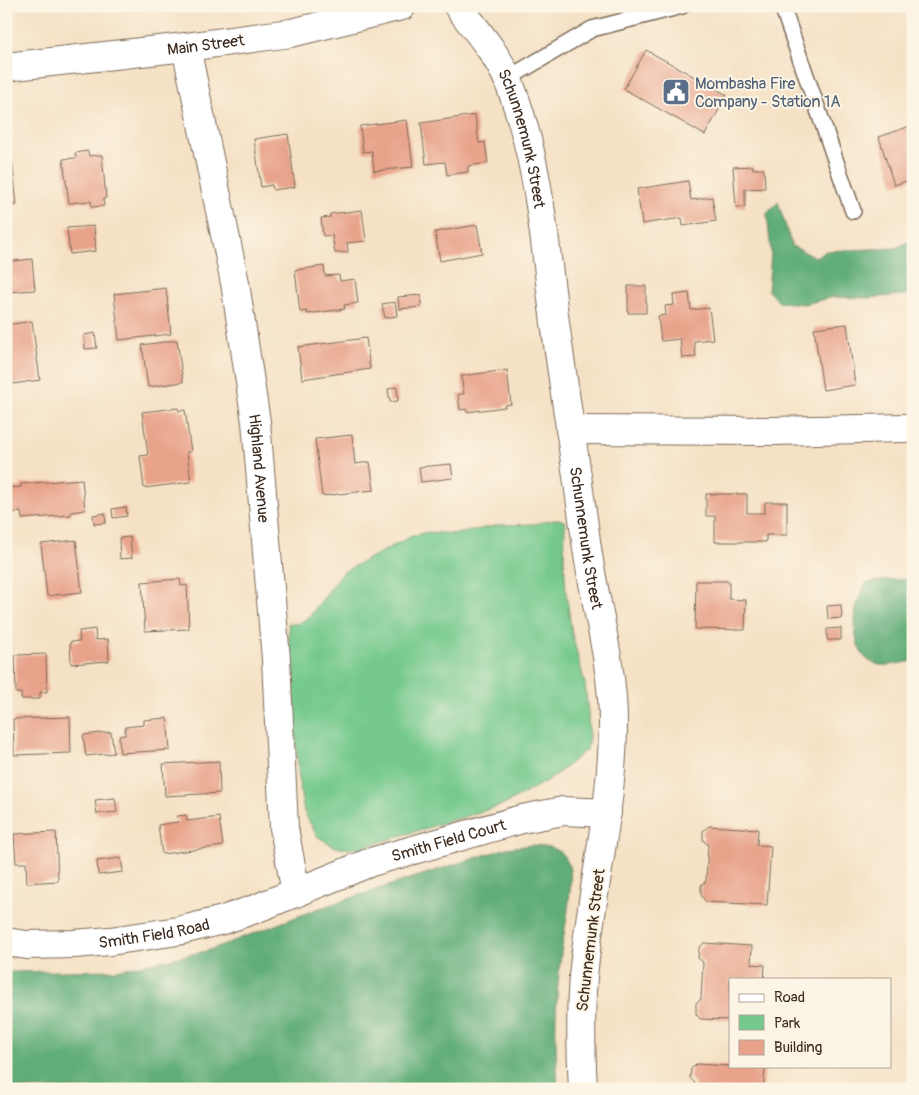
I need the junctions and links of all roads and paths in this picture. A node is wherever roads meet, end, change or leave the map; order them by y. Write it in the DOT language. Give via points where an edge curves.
graph roads {
  1 [pos="402,6"];
  2 [pos="458,6"];
  3 [pos="682,6"];
  4 [pos="782,6"];
  5 [pos="186,47"];
  6 [pos="6,67"];
  7 [pos="507,79"];
  8 [pos="853,211"];
  9 [pos="905,428"];
  10 [pos="570,430"];
  11 [pos="607,813"];
  12 [pos="296,893"];
  13 [pos="6,942"];
  14 [pos="583,1089"];
  1 -- 5 [label="street, Main Street" via="291,32"];
  2 -- 7 [label="street, Schunnemunk Street" via="492,50"];
  3 -- 7 [label="lane" via="592,29"];
  4 -- 8 [label="lane"];
  5 -- 6 [label="street, Main Street"];
  5 -- 12 [label="street, Highland Avenue" via="235,283 256,422 276,657 284,828"];
  7 -- 10 [label="street, Schunnemunk Street" via="532,160"];
  9 -- 10 [label="street"];
  10 -- 11 [label="street, Schunnemunk Street" via="610,681 613,723"];
  11 -- 12 [label="street, Smith Field Court" via="563,811 522,819 371,862"];
  11 -- 14 [label="street, Schunnemunk Street" via="583,979"];
  12 -- 13 [label="street, Smith Field Road" via="223,920 178,931 74,944"];
}
